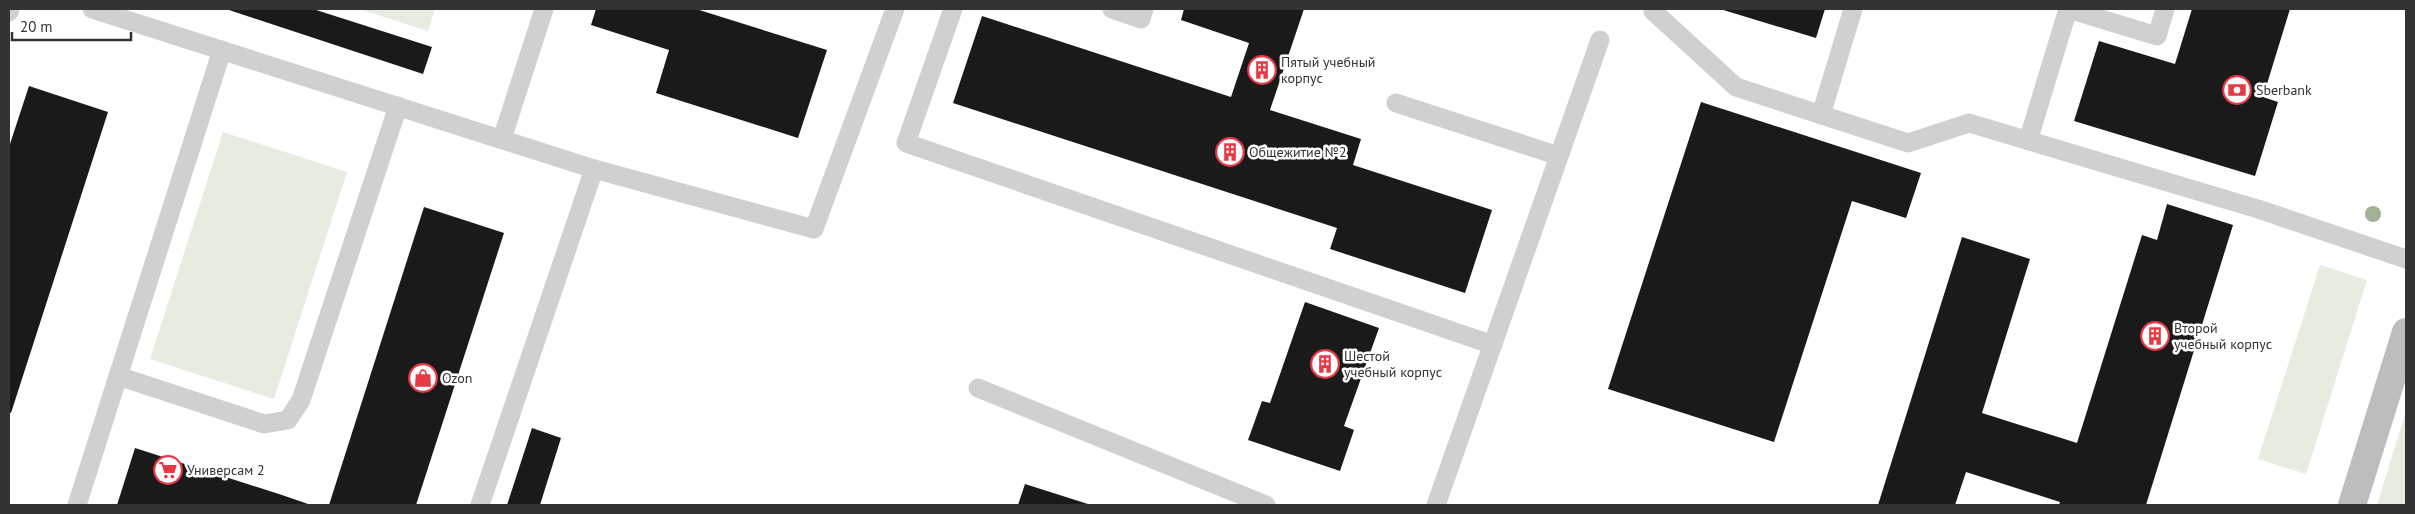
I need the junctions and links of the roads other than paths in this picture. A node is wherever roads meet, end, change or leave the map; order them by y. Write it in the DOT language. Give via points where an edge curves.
graph roads {
  1 [pos="92,9"];
  2 [pos="544,9"];
  3 [pos="953,9"];
  4 [pos="1112,9"];
  5 [pos="1144,9"];
  6 [pos="1654,9"];
  7 [pos="1852,9"];
  8 [pos="2165,9"];
  9 [pos="890,10"];
  10 [pos="1600,40"];
  11 [pos="222,50"];
  12 [pos="1396,102"];
  13 [pos="398,106"];
  14 [pos="1820,115"];
  15 [pos="502,139"];
  16 [pos="2028,141"];
  17 [pos="1559,156"];
  18 [pos="594,169"];
  19 [pos="2406,259"];
  20 [pos="2406,332"];
  21 [pos="1493,346"];
  22 [pos="118,376"];
  23 [pos="978,388"];
  24 [pos="77,505"];
  25 [pos="480,505"];
  26 [pos="1266,505"];
  27 [pos="1436,505"];
  28 [pos="2352,505"];
  1 -- 11 [label="lane"];
  2 -- 15 [label="lane"];
  3 -- 21 [label="lane" via="906,143"];
  4 -- 5 [label="lane" via="1141,18"];
  6 -- 14 [label="lane" via="1736,87"];
  7 -- 14 [label="lane"];
  8 -- 16 [label="lane" via="2157,36 2068,9"];
  9 -- 18 [label="lane" via="814,228"];
  10 -- 17 [label="lane"];
  11 -- 13 [label="lane"];
  11 -- 22 [label="lane"];
  12 -- 17 [label="lane"];
  13 -- 15 [label="lane"];
  13 -- 22 [label="lane" via="301,400 288,420 264,424"];
  14 -- 16 [label="lane" via="1908,143 1969,123"];
  15 -- 18 [label="lane"];
  16 -- 19 [label="lane" via="2258,210"];
  17 -- 21 [label="lane"];
  18 -- 25 [label="lane"];
  20 -- 28 [label="main road"];
  21 -- 27 [label="lane"];
  22 -- 24 [label="lane"];
  23 -- 26 [label="lane"];
}
